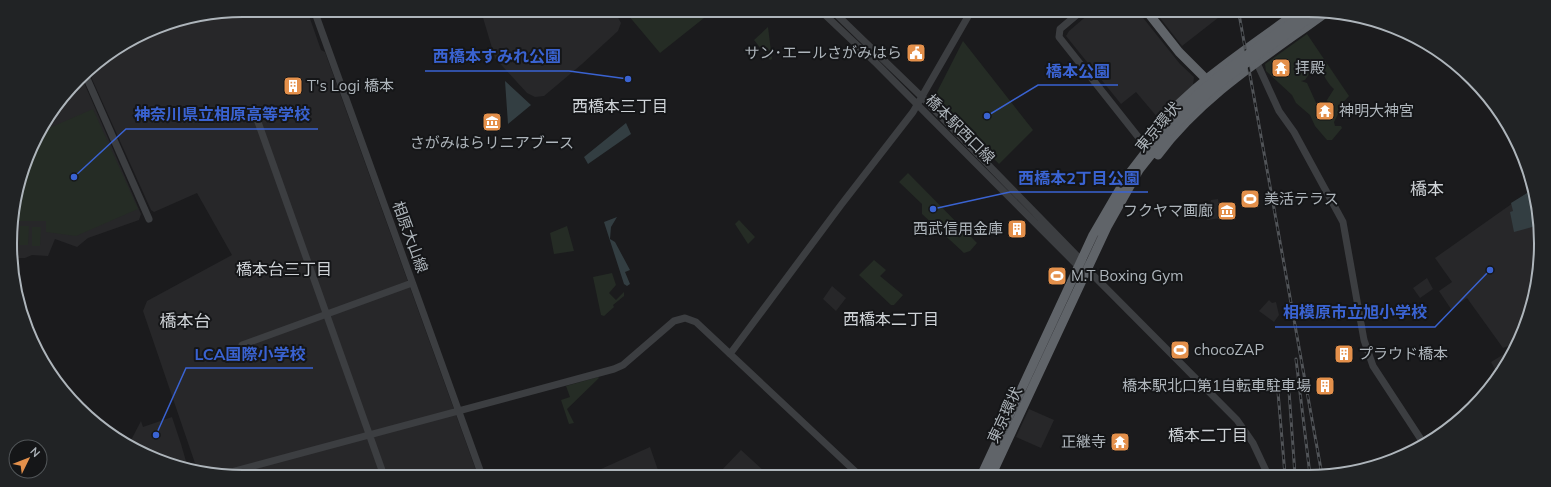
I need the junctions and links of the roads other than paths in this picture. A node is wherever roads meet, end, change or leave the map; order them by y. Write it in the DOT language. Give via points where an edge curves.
graph roads {
  1 [pos="317,17"];
  2 [pos="827,17"];
  3 [pos="839,17"];
  4 [pos="968,17"];
  5 [pos="1074,17"];
  6 [pos="1151,17"];
  7 [pos="1291,17"];
  8 [pos="1300,17"];
  9 [pos="1311,17"];
  10 [pos="1320,17"];
  11 [pos="1267,34"];
  12 [pos="1278,47"];
  13 [pos="1257,63"];
  14 [pos="87,79"];
  15 [pos="1206,79"];
  16 [pos="1218,92"];
  17 [pos="922,98"];
  18 [pos="918,105"];
  19 [pos="258,122"];
  20 [pos="1167,129"];
  21 [pos="1143,143"];
  22 [pos="1118,206"];
  23 [pos="1104,216"];
  24 [pos="150,219"];
  25 [pos="1083,265"];
  26 [pos="412,283"];
  27 [pos="326,314"];
  28 [pos="242,345"];
  29 [pos="730,354"];
  30 [pos="458,411"];
  31 [pos="369,434"];
  32 [pos="1421,440"];
  33 [pos="256,469"];
  34 [pos="382,470"];
  35 [pos="480,470"];
  36 [pos="854,470"];
  37 [pos="984,470"];
  38 [pos="994,470"];
  39 [pos="1266,470"];
  1 -- 26 [label="street, 相原大山線"];
  2 -- 18 [label="street, 橋本駅西口線"];
  3 -- 17 [label="street, 橋本駅西口線"];
  4 -- 17 [label="street"];
  5 -- 21 [label="street" via="1060,29 1059,37"];
  6 -- 15 [label="highway" via="1179,52"];
  7 -- 11 [label="highway"];
  8 -- 20 [label="highway, 東京環状, bridge" via="1213,80 1190,100"];
  9 -- 20 [label="highway, 東京環状, bridge" via="1222,82"];
  10 -- 12 [label="highway"];
  11 -- 12 [label="highway" via="1275,39"];
  11 -- 15 [label="highway"];
  12 -- 13 [label="highway"];
  13 -- 16 [label="highway"];
  13 -- 32 [label="street" via="1279,111 1294,132 1343,222 1364,340 1370,359"];
  14 -- 24 [label="street"];
  15 -- 16 [label="highway"];
  15 -- 21 [label="highway" via="1180,102"];
  16 -- 22 [label="highway" via="1182,127 1150,166 1125,203"];
  17 -- 18 [label="street"];
  17 -- 25 [label="street, 橋本駅西口線" via="1037,214"];
  18 -- 25 [label="street, 橋本駅西口線"];
  18 -- 29 [label="street"];
  19 -- 27 [label="street"];
  20 -- 22 [label="highway, 東京環状"];
  20 -- 23 [label="highway, 東京環状" via="1137,163"];
  21 -- 23 [label="highway" via="1118,181 1108,200"];
  22 -- 25 [label="highway, 東京環状"];
  23 -- 25 [label="highway, 東京環状"];
  25 -- 37 [label="highway, 東京環状"];
  25 -- 38 [label="highway, 東京環状"];
  25 -- 39 [label="street, 橋本駅西口線" via="1237,420 1253,443"];
  26 -- 27 [label="street"];
  26 -- 30 [label="street, 相原大山線"];
  27 -- 28 [label="street"];
  27 -- 31 [label="street"];
  29 -- 30 [label="street" via="696,322 681,318 671,323 618,368"];
  29 -- 36 [label="street"];
  30 -- 31 [label="street"];
  30 -- 35 [label="street, 相原大山線"];
  31 -- 33 [label="street"];
  31 -- 34 [label="street"];
}
